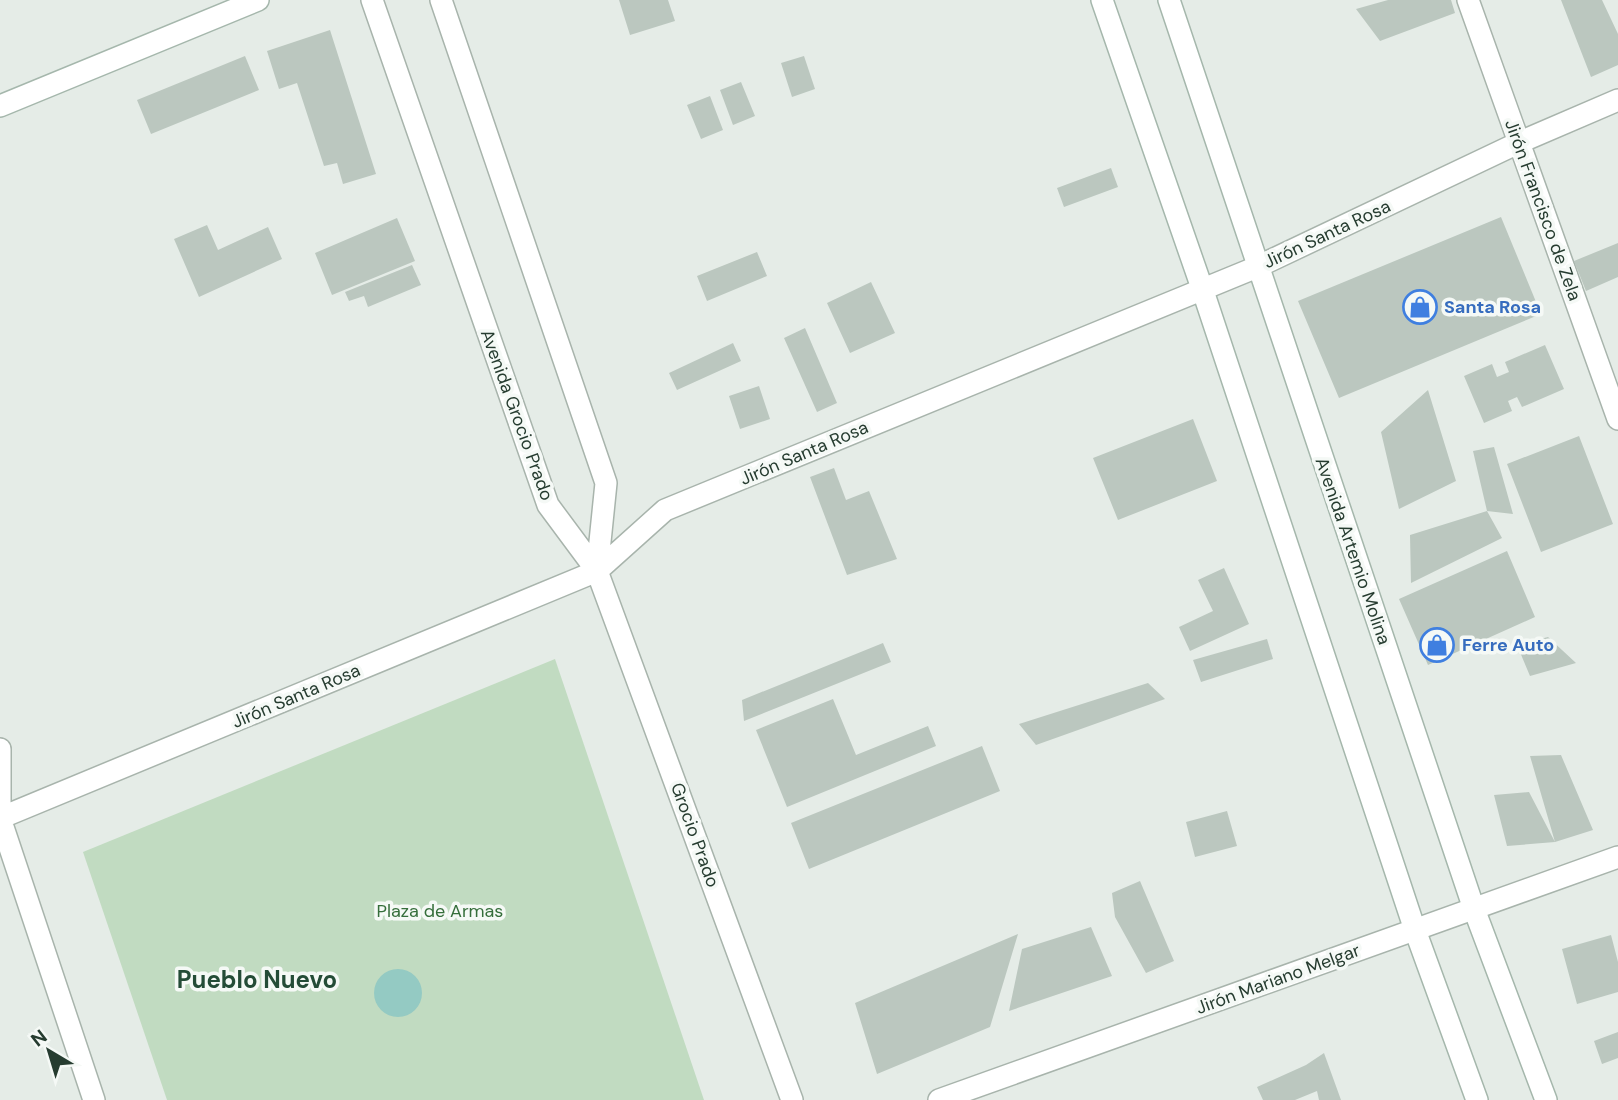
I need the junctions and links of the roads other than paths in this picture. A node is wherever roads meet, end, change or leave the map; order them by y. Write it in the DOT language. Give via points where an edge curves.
graph roads {
  1 [pos="258,0"];
  2 [pos="372,0"];
  3 [pos="441,0"];
  4 [pos="1102,0"];
  5 [pos="1169,0"];
  6 [pos="1468,0"];
  7 [pos="1618,100"];
  8 [pos="0,106"];
  9 [pos="1518,143"];
  10 [pos="1257,267"];
  11 [pos="1202,288"];
  12 [pos="1618,419"];
  13 [pos="597,571"];
  14 [pos="0,749"];
  15 [pos="0,818"];
  16 [pos="1618,857"];
  17 [pos="1474,909"];
  18 [pos="1415,930"];
  19 [pos="94,1100"];
  20 [pos="792,1100"];
  21 [pos="939,1100"];
  22 [pos="1477,1100"];
  23 [pos="1546,1100"];
  1 -- 8 [label="street"];
  2 -- 13 [label="street, Avenida Grocio Prado" via="548,505"];
  3 -- 13 [label="street" via="606,482"];
  4 -- 11 [label="street"];
  5 -- 10 [label="street, Avenida Artemio Molina"];
  6 -- 9 [label="street, Jirón Francisco de Zela"];
  7 -- 9 [label="street, Jirón Santa Rosa"];
  9 -- 10 [label="street, Jirón Santa Rosa"];
  9 -- 12 [label="street, Jirón Francisco de Zela"];
  10 -- 11 [label="street, Jirón Santa Rosa"];
  10 -- 17 [label="street, Avenida Artemio Molina"];
  11 -- 13 [label="street, Jirón Santa Rosa" via="665,510"];
  11 -- 18 [label="street"];
  13 -- 15 [label="street, Jirón Santa Rosa"];
  13 -- 20 [label="street, Grocio Prado"];
  14 -- 15 [label="street"];
  15 -- 19 [label="street"];
  16 -- 17 [label="street, Jirón Mariano Melgar"];
  17 -- 18 [label="street, Jirón Mariano Melgar"];
  17 -- 23 [label="street, Avenida Artemio Molina"];
  18 -- 21 [label="street, Jirón Mariano Melgar"];
  18 -- 22 [label="street"];
}
